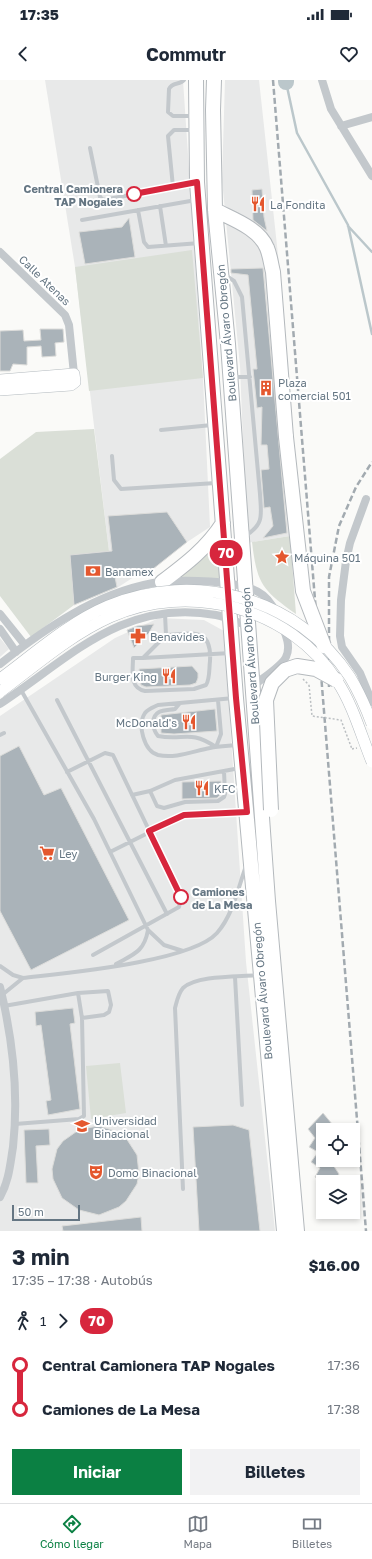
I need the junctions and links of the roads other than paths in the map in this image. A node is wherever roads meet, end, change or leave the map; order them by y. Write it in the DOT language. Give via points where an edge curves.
graph roads {
  1 [pos="184,80"];
  2 [pos="196,80"];
  3 [pos="214,80"];
  4 [pos="322,80"];
  5 [pos="372,117"];
  6 [pos="196,123"];
  7 [pos="341,126"];
  8 [pos="90,148"];
  9 [pos="372,176"];
  10 [pos="197,182"];
  11 [pos="173,187"];
  12 [pos="198,200"];
  13 [pos="160,206"];
  14 [pos="138,210"];
  15 [pos="214,210"];
  16 [pos="82,220"];
  17 [pos="202,243"];
  18 [pos="166,246"];
  19 [pos="0,252"];
  20 [pos="221,271"];
  21 [pos="74,374"];
  22 [pos="231,377"];
  23 [pos="250,377"];
  24 [pos="0,380"];
  25 [pos="0,390"];
  26 [pos="216,425"];
  27 [pos="161,430"];
  28 [pos="112,456"];
  29 [pos="221,482"];
  30 [pos="366,499"];
  31 [pos="223,522"];
  32 [pos="243,537"];
  33 [pos="162,582"];
  34 [pos="228,584"];
  35 [pos="246,593"];
  36 [pos="165,613"];
  37 [pos="0,614"];
  38 [pos="231,620"];
  39 [pos="248,626"];
  40 [pos="0,629"];
  41 [pos="166,635"];
  42 [pos="25,645"];
  43 [pos="324,646"];
  44 [pos="16,652"];
  45 [pos="233,652"];
  46 [pos="210,654"];
  47 [pos="143,658"];
  48 [pos="0,664"];
  49 [pos="0,679"];
  50 [pos="336,680"];
  51 [pos="252,686"];
  52 [pos="21,690"];
  53 [pos="0,692"];
  54 [pos="236,698"];
  55 [pos="57,700"];
  56 [pos="218,700"];
  57 [pos="372,702"];
  58 [pos="180,703"];
  59 [pos="0,704"];
  60 [pos="372,724"];
  61 [pos="241,745"];
  62 [pos="216,747"];
  63 [pos="88,761"];
  64 [pos="372,762"];
  65 [pos="243,768"];
  66 [pos="224,771"];
  67 [pos="67,772"];
  68 [pos="150,791"];
  69 [pos="132,796"];
  70 [pos="247,812"];
  71 [pos="149,831"];
  72 [pos="129,842"];
  73 [pos="110,852"];
  74 [pos="250,852"];
  75 [pos="268,902"];
  76 [pos="167,914"];
  77 [pos="147,928"];
  78 [pos="183,951"];
  79 [pos="93,954"];
  80 [pos="0,966"];
  81 [pos="111,966"];
  82 [pos="261,975"];
  83 [pos="236,977"];
  84 [pos="23,978"];
  85 [pos="0,987"];
  86 [pos="78,993"];
  87 [pos="2,995"];
  88 [pos="4,1006"];
  89 [pos="82,1018"];
  90 [pos="242,1105"];
  91 [pos="15,1124"];
  92 [pos="183,1189"];
  93 [pos="0,1197"];
  94 [pos="284,1231"];
  95 [pos="297,1231"];
  1 -- 6 [label="lane" via="173,84 169,89 168,112"];
  2 -- 6 [label="highway, Boulevard Álvaro Obregón"];
  3 -- 15 [label="highway, Boulevard Álvaro Obregón"];
  4 -- 7 [label="street" via="331,109"];
  5 -- 7 [label="street"];
  6 -- 10 [label="highway, Boulevard Álvaro Obregón"];
  6 -- 11 [label="lane" via="174,130 168,136"];
  7 -- 9 [label="street"];
  8 -- 11 [label="lane" via="100,197 103,200"];
  10 -- 11 [label="lane"];
  10 -- 12 [label="highway, Boulevard Álvaro Obregón"];
  12 -- 13 [label="lane"];
  12 -- 17 [label="highway, Boulevard Álvaro Obregón"];
  13 -- 14 [label="lane"];
  13 -- 18 [label="lane"];
  14 -- 16 [label="lane"];
  14 -- 18 [label="lane" via="145,244 151,247"];
  15 -- 20 [label="highway, Boulevard Álvaro Obregón"];
  15 -- 43 [label="highway, bridge" via="255,233 268,249 273,272 286,437 303,592"];
  17 -- 18 [label="lane"];
  17 -- 26 [label="highway, Boulevard Álvaro Obregón"];
  19 -- 21 [label="street, Calle Atenas" via="65,315 69,325"];
  20 -- 22 [label="highway, Boulevard Álvaro Obregón"];
  20 -- 23 [label="lane" via="234,281 242,297"];
  21 -- 24 [label="main road"];
  21 -- 25 [label="main road" via="73,385"];
  22 -- 23 [label="lane"];
  22 -- 32 [label="highway, Boulevard Álvaro Obregón"];
  23 -- 32 [label="lane" via="262,516 257,528"];
  26 -- 27 [label="lane"];
  26 -- 29 [label="highway, Boulevard Álvaro Obregón"];
  28 -- 29 [label="lane" via="114,480 121,489"];
  29 -- 31 [label="highway, Boulevard Álvaro Obregón"];
  30 -- 57 [label="street" via="346,561 340,636 342,647 360,673"];
  31 -- 33 [label="highway" via="213,539 199,554"];
  31 -- 34 [label="highway, Boulevard Álvaro Obregón"];
  32 -- 35 [label="highway, Boulevard Álvaro Obregón"];
  33 -- 34 [label="street"];
  33 -- 42 [label="street" via="104,598 69,616"];
  34 -- 35 [label="street"];
  34 -- 38 [label="highway, Boulevard Álvaro Obregón"];
  35 -- 39 [label="highway, Boulevard Álvaro Obregón"];
  35 -- 43 [label="main road, bridge"];
  35 -- 49 [label="main road, bridge" via="158,592 133,598 87,616"];
  35 -- 51 [label="street" via="256,591 266,598 278,616 288,643 284,660"];
  36 -- 38 [label="street" via="200,613"];
  36 -- 41 [label="lane"];
  36 -- 52 [label="street" via="137,618 100,634"];
  37 -- 42 [label="street"];
  38 -- 39 [label="street"];
  38 -- 45 [label="highway, Boulevard Álvaro Obregón"];
  39 -- 51 [label="highway, Boulevard Álvaro Obregón"];
  40 -- 44 [label="street"];
  41 -- 46 [label="lane" via="203,636 209,642"];
  41 -- 47 [label="lane"];
  42 -- 44 [label="street"];
  43 -- 60 [label="main road, bridge" via="350,677"];
  44 -- 48 [label="street"];
  45 -- 46 [label="lane"];
  45 -- 54 [label="highway, Boulevard Álvaro Obregón"];
  46 -- 47 [label="lane"];
  46 -- 47 [label="lane" via="208,683 194,689 138,690 134,685 133,658"];
  50 -- 53 [label="main road, bridge" via="313,651 294,635 247,611 211,602 189,600 137,607 110,617 68,641"];
  50 -- 64 [label="main road, bridge"];
  50 -- 75 [label="highway, bridge" via="316,669 297,666 284,670 272,683 266,700 274,871"];
  51 -- 75 [label="highway, Boulevard Álvaro Obregón"];
  52 -- 59 [label="street"];
  52 -- 67 [label="lane"];
  54 -- 56 [label="lane"];
  54 -- 61 [label="highway, Boulevard Álvaro Obregón"];
  55 -- 63 [label="lane"];
  56 -- 58 [label="lane"];
  56 -- 62 [label="lane" via="221,734"];
  58 -- 62 [label="lane" via="175,709 161,711 155,716 153,723 158,736 203,738"];
  58 -- 62 [label="lane" via="158,705 145,714 142,722 144,740 152,753 160,756 174,755"];
  61 -- 62 [label="lane"];
  61 -- 65 [label="highway, Boulevard Álvaro Obregón"];
  63 -- 67 [label="lane"];
  63 -- 69 [label="lane" via="105,753 111,754"];
  63 -- 72 [label="lane"];
  65 -- 66 [label="lane"];
  65 -- 70 [label="highway, Boulevard Álvaro Obregón"];
  66 -- 68 [label="lane" via="175,780"];
  66 -- 68 [label="lane" via="225,794 218,801 185,802 164,808 157,806"];
  67 -- 73 [label="lane"];
  68 -- 69 [label="lane"];
  69 -- 71 [label="lane"];
  70 -- 71 [label="lane" via="184,815"];
  70 -- 74 [label="highway, Boulevard Álvaro Obregón"];
  71 -- 72 [label="lane"];
  71 -- 76 [label="lane" via="181,897 180,905"];
  72 -- 73 [label="lane"];
  72 -- 76 [label="lane"];
  73 -- 77 [label="lane"];
  74 -- 78 [label="lane" via="226,922 217,934 206,942"];
  74 -- 82 [label="highway, Boulevard Álvaro Obregón"];
  75 -- 95 [label="highway, Boulevard Álvaro Obregón"];
  76 -- 77 [label="lane"];
  77 -- 78 [label="lane" via="164,945"];
  77 -- 79 [label="lane"];
  77 -- 81 [label="lane" via="146,941 141,949"];
  78 -- 81 [label="lane"];
  80 -- 84 [label="lane"];
  81 -- 84 [label="lane"];
  82 -- 83 [label="lane"];
  82 -- 94 [label="highway, Boulevard Álvaro Obregón"];
  83 -- 90 [label="lane"];
  83 -- 92 [label="lane" via="202,980 188,985 178,997 175,1008"];
  84 -- 87 [label="lane"];
  85 -- 87 [label="street"];
  86 -- 88 [label="lane"];
  86 -- 89 [label="lane"];
  86 -- 89 [label="lane" via="108,991 111,1005 111,1010 107,1014"];
  87 -- 88 [label="street"];
  88 -- 91 [label="street" via="14,1061"];
  89 -- 91 [label="lane" via="84,1116 79,1119"];
  91 -- 93 [label="street" via="9,1177"];
}
